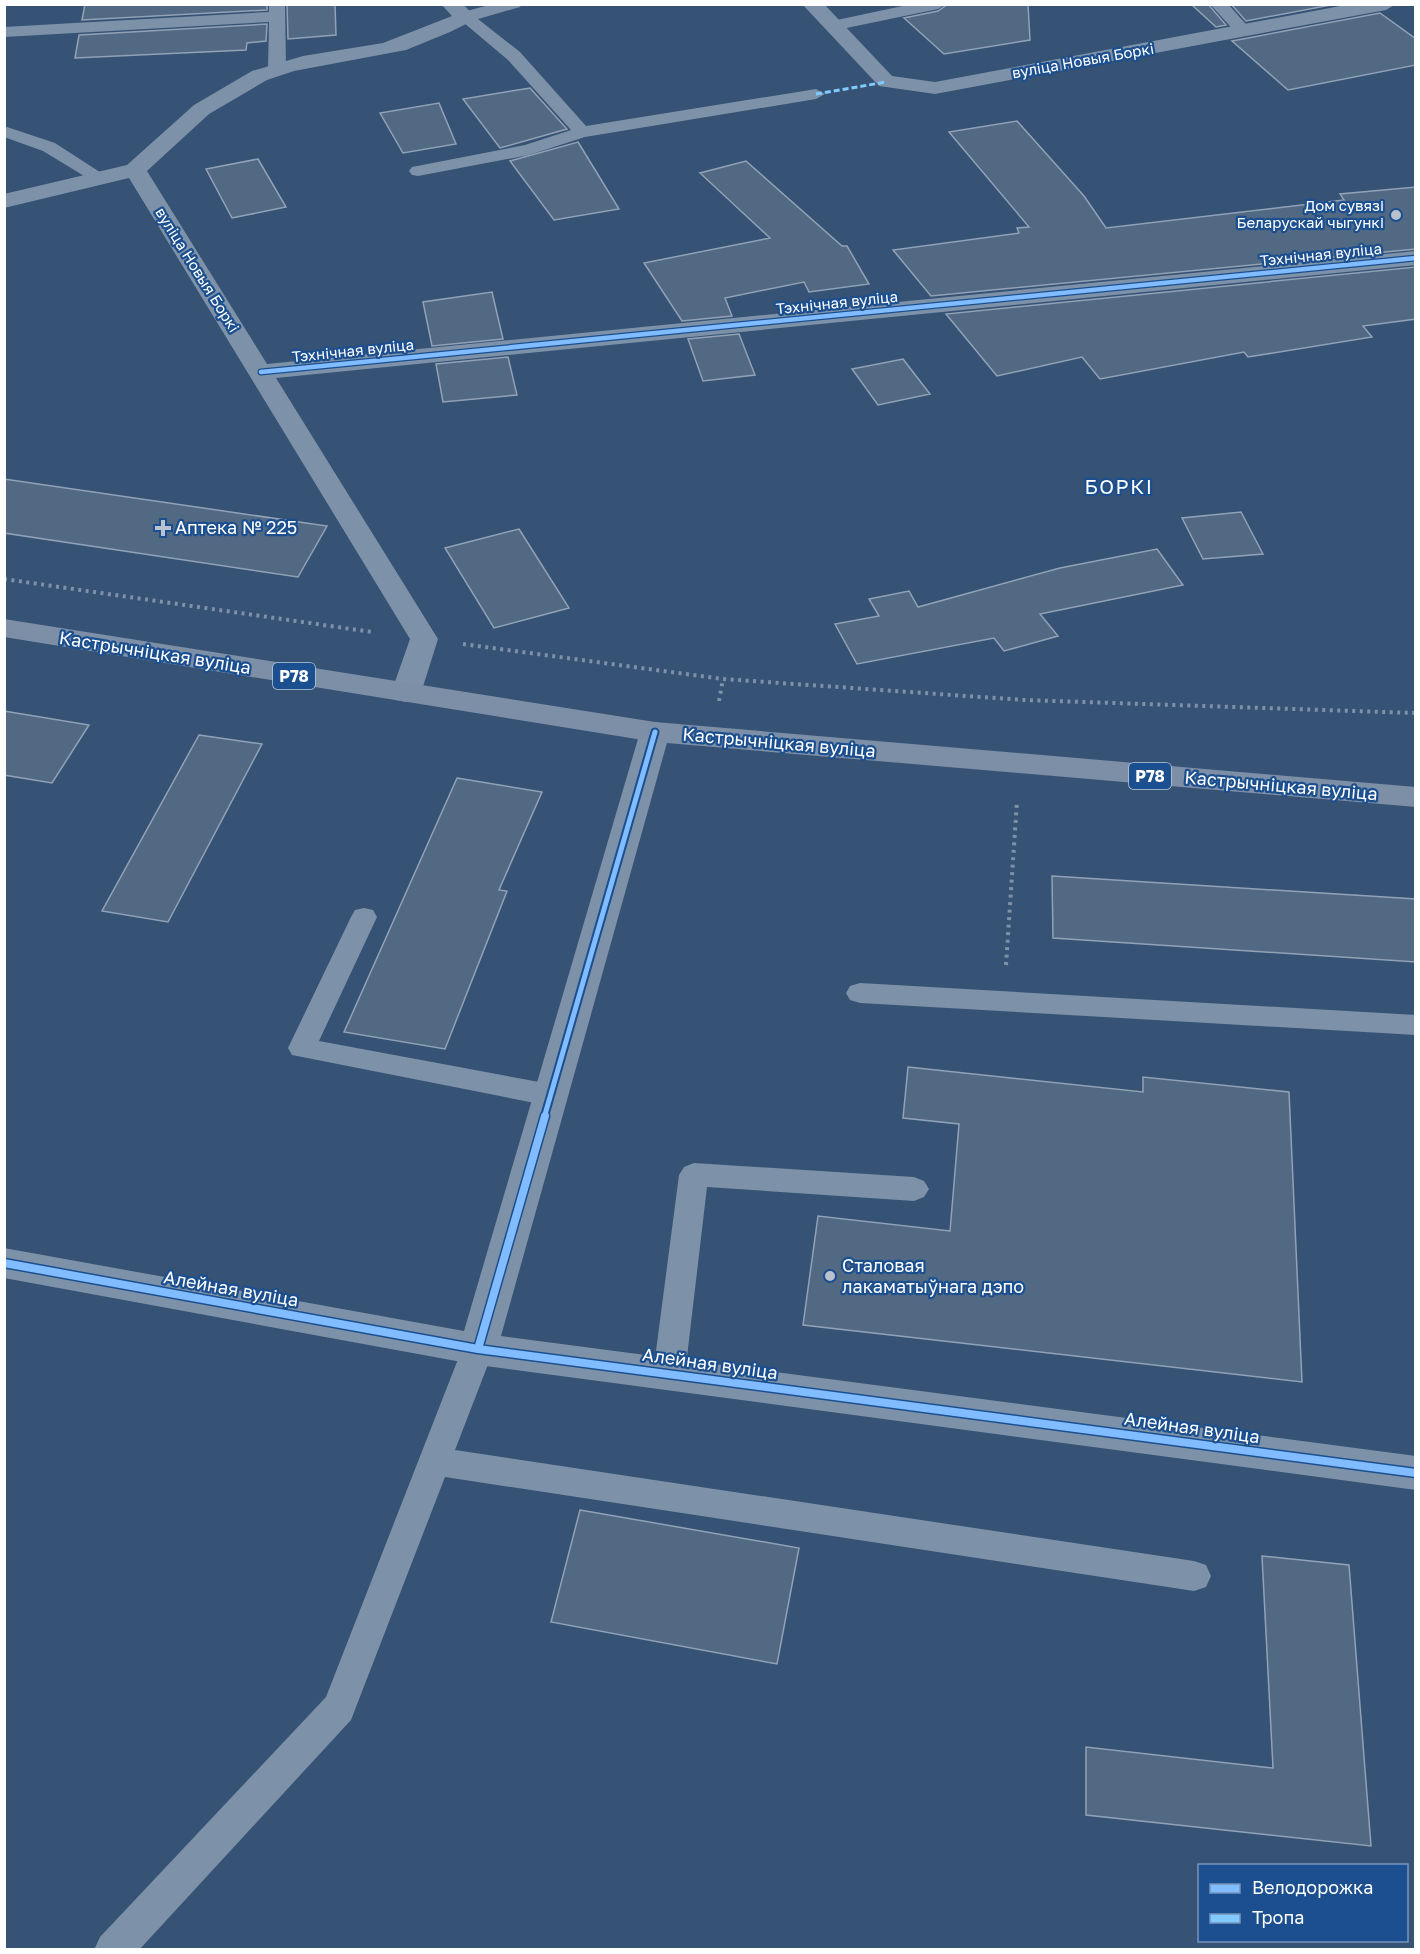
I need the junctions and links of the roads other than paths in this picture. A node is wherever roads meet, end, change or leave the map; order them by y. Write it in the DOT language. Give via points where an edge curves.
graph roads {
  1 [pos="514,4"];
  2 [pos="812,4"];
  3 [pos="938,4"];
  4 [pos="1218,4"];
  5 [pos="1386,4"];
  6 [pos="458,10"];
  7 [pos="277,11"];
  8 [pos="832,26"];
  9 [pos="1244,31"];
  10 [pos="4,32"];
  11 [pos="277,69"];
  12 [pos="816,94"];
  13 [pos="4,130"];
  14 [pos="582,132"];
  15 [pos="135,170"];
  16 [pos="418,171"];
  17 [pos="100,178"];
  18 [pos="4,201"];
  19 [pos="1416,258"];
  20 [pos="261,372"];
  21 [pos="4,628"];
  22 [pos="406,693"];
  23 [pos="655,732"];
  24 [pos="1416,797"];
  25 [pos="364,917"];
  26 [pos="860,993"];
  27 [pos="1416,1025"];
  28 [pos="550,1095"];
  29 [pos="914,1189"];
  30 [pos="4,1263"];
  31 [pos="478,1349"];
  32 [pos="669,1374"];
  33 [pos="434,1461"];
  34 [pos="1416,1473"];
  35 [pos="1194,1576"];
  36 [pos="113,1950"];
  1 -- 6 [label="lane"];
  2 -- 8 [label="street, вуліца Новыя Боркі"];
  3 -- 8 [label="lane"];
  4 -- 9 [label="lane"];
  5 -- 9 [label="street, вуліца Новыя Боркі"];
  6 -- 11 [label="street" via="421,38 376,51"];
  6 -- 14 [label="lane" via="514,57"];
  7 -- 10 [label="lane"];
  7 -- 11 [label="lane"];
  8 -- 9 [label="street, вуліца Новыя Боркі" via="886,82 935,88"];
  11 -- 15 [label="street" via="225,94 169,134"];
  12 -- 14 [label="lane"];
  13 -- 17 [label="lane" via="50,147"];
  14 -- 16 [label="lane" via="529,150"];
  15 -- 17 [label="street"];
  15 -- 20 [label="street, вуліца Новыя Боркі"];
  17 -- 18 [label="street"];
  19 -- 20 [label="street, Тэхнічная вуліца"];
  20 -- 22 [label="street, вуліца Новыя Боркі" via="424,639"];
  21 -- 22 [label="main road, Кастрычніцкая вуліца / Р78"];
  22 -- 23 [label="main road, Кастрычніцкая вуліца / Р78"];
  23 -- 24 [label="main road, Кастрычніцкая вуліца / Р78"];
  23 -- 28 [label="street"];
  25 -- 28 [label="lane" via="302,1048"];
  26 -- 27 [label="lane"];
  28 -- 31 [label="street"];
  29 -- 32 [label="lane" via="694,1175"];
  30 -- 31 [label="street, Алейная вуліца"];
  31 -- 32 [label="street, Алейная вуліца"];
  31 -- 33 [label="lane"];
  32 -- 34 [label="street, Алейная вуліца"];
  33 -- 35 [label="lane"];
  33 -- 36 [label="lane" via="339,1708"];
}
